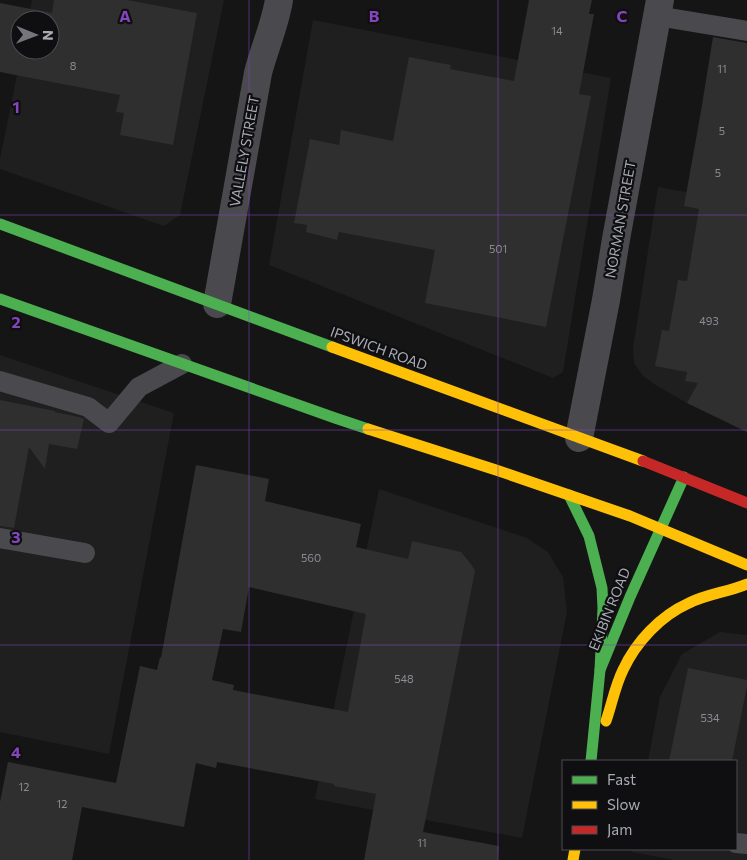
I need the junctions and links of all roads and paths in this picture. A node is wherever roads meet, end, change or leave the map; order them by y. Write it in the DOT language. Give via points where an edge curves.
graph roads {
  1 [pos="280,0"];
  2 [pos="658,8"];
  3 [pos="747,31"];
  4 [pos="0,224"];
  5 [pos="0,299"];
  6 [pos="217,304"];
  7 [pos="182,364"];
  8 [pos="0,381"];
  9 [pos="579,438"];
  10 [pos="684,476"];
  11 [pos="569,495"];
  12 [pos="747,502"];
  13 [pos="660,528"];
  14 [pos="0,538"];
  15 [pos="85,553"];
  16 [pos="747,565"];
  17 [pos="747,584"];
  18 [pos="600,670"];
  19 [pos="592,760"];
  20 [pos="592,760"];
  1 -- 6 [label="street, VALLELY STREET" via="258,74"];
  2 -- 3 [label="lane"];
  2 -- 9 [label="street, NORMAN STREET"];
  4 -- 6 [label="main road, IPSWICH ROAD"];
  5 -- 7 [label="main road"];
  6 -- 9 [label="main road, IPSWICH ROAD"];
  7 -- 8 [label="lane" via="140,387 109,423 88,408"];
  7 -- 11 [label="main road"];
  9 -- 10 [label="main road, IPSWICH ROAD"];
  10 -- 12 [label="main road, IPSWICH ROAD"];
  10 -- 13 [label="main road, EKIBIN ROAD"];
  11 -- 13 [label="main road"];
  11 -- 18 [label="main road" via="589,536 602,588"];
  13 -- 16 [label="main road"];
  13 -- 18 [label="main road, EKIBIN ROAD"];
  14 -- 15 [label="lane"];
  17 -- 20 [label="main road, EKIBIN ROAD" via="688,603 664,618 638,644 623,671"];
  18 -- 19 [label="main road, EKIBIN ROAD"];
}
